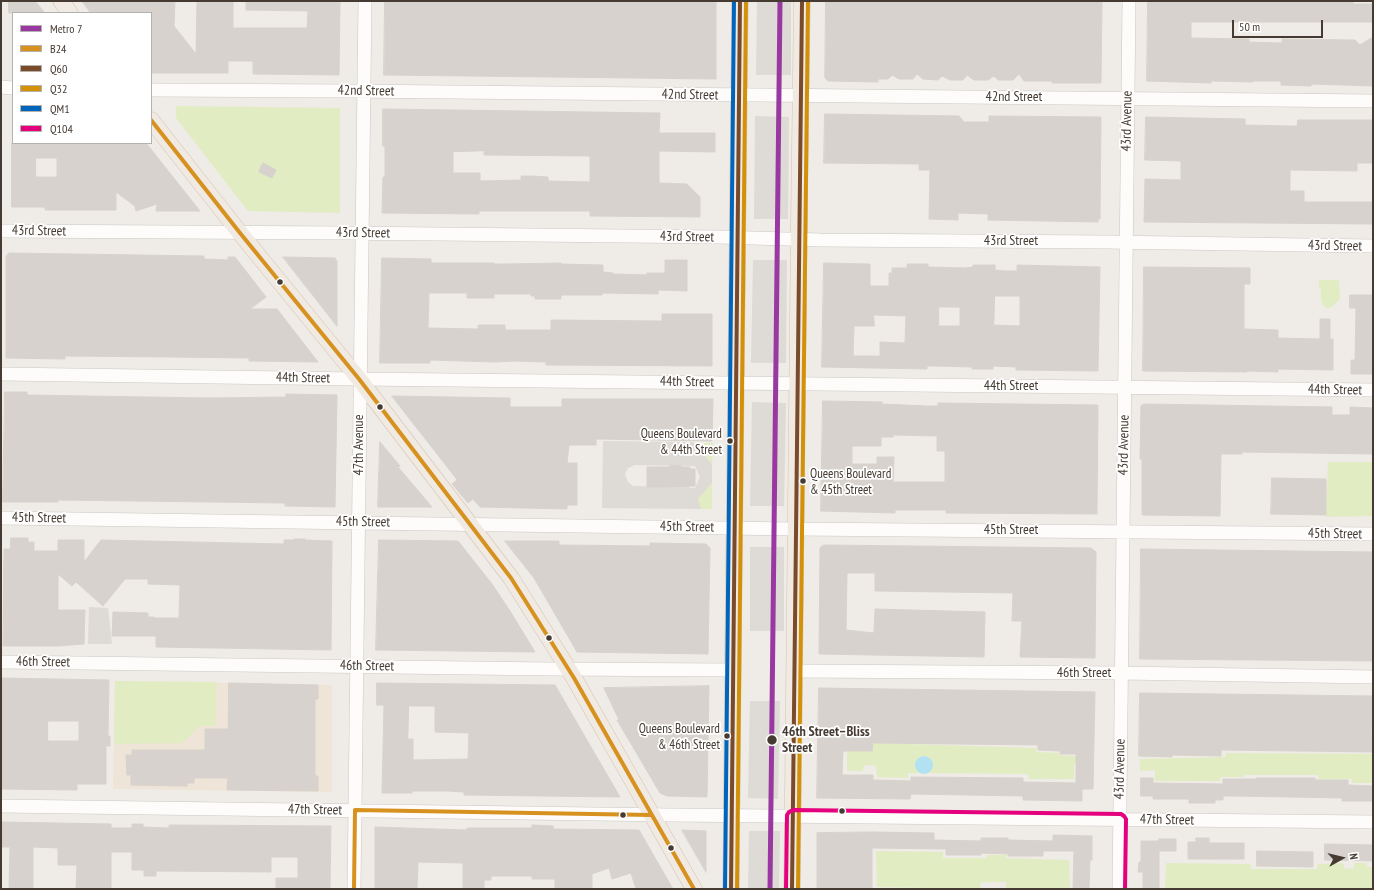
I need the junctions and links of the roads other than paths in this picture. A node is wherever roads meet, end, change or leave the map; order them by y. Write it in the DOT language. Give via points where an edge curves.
graph roads {
  1 [pos="60,1"];
  2 [pos="364,1"];
  3 [pos="740,1"];
  4 [pos="802,1"];
  5 [pos="1129,1"];
  6 [pos="69,12"];
  7 [pos="1,87"];
  8 [pos="12,88"];
  9 [pos="152,90"];
  10 [pos="363,91"];
  11 [pos="739,95"];
  12 [pos="801,96"];
  13 [pos="1128,98"];
  14 [pos="1373,101"];
  15 [pos="152,121"];
  16 [pos="1,231"];
  17 [pos="240,233"];
  18 [pos="362,234"];
  19 [pos="737,239"];
  20 [pos="799,240"];
  21 [pos="1126,242"];
  22 [pos="1373,246"];
  23 [pos="1,374"];
  24 [pos="359,379"];
  25 [pos="735,383"];
  26 [pos="797,384"];
  27 [pos="1124,387"];
  28 [pos="1373,390"];
  29 [pos="1,518"];
  30 [pos="358,522"];
  31 [pos="468,524"];
  32 [pos="734,528"];
  33 [pos="796,529"];
  34 [pos="1123,531"];
  35 [pos="1373,534"];
  36 [pos="1,662"];
  37 [pos="356,666"];
  38 [pos="568,669"];
  39 [pos="732,670"];
  40 [pos="794,671"];
  41 [pos="1121,673"];
  42 [pos="1373,677"];
  43 [pos="1,806"];
  44 [pos="355,810"];
  45 [pos="651,815"];
  46 [pos="732,816"];
  47 [pos="793,816"];
  48 [pos="1120,820"];
  49 [pos="1373,822"];
  50 [pos="354,889"];
  51 [pos="694,889"];
  52 [pos="732,889"];
  53 [pos="792,889"];
  54 [pos="1119,889"];
  1 -- 6 [label="main road"];
  2 -- 10 [label="street, 47th Avenue"];
  3 -- 11 [label="main road"];
  4 -- 12 [label="main road"];
  5 -- 13 [label="street, 43rd Avenue"];
  7 -- 8 [label="street"];
  9 -- 10 [label="street, 42nd Street"];
  10 -- 11 [label="street, 42nd Street"];
  10 -- 18 [label="street, 47th Avenue"];
  11 -- 12 [label="street, 42nd Street"];
  11 -- 19 [label="main road"];
  12 -- 13 [label="street, 42nd Street"];
  12 -- 20 [label="main road"];
  13 -- 14 [label="street, 42nd Street"];
  13 -- 21 [label="street, 43rd Avenue"];
  15 -- 17 [label="main road"];
  16 -- 17 [label="street, 43rd Street"];
  17 -- 18 [label="street, 43rd Street"];
  17 -- 24 [label="main road"];
  18 -- 19 [label="street, 43rd Street"];
  18 -- 24 [label="street, 47th Avenue"];
  19 -- 20 [label="street, 43rd Street"];
  19 -- 25 [label="main road"];
  20 -- 21 [label="street, 43rd Street"];
  20 -- 26 [label="main road"];
  21 -- 22 [label="street, 43rd Street"];
  21 -- 27 [label="street, 43rd Avenue"];
  23 -- 24 [label="street, 44th Street"];
  24 -- 25 [label="street, 44th Street"];
  24 -- 30 [label="street, 47th Avenue"];
  24 -- 31 [label="main road"];
  25 -- 26 [label="street, 44th Street"];
  25 -- 32 [label="main road"];
  26 -- 27 [label="street, 44th Street"];
  26 -- 33 [label="main road"];
  27 -- 28 [label="street, 44th Street"];
  27 -- 34 [label="street, 43rd Avenue"];
  29 -- 30 [label="street, 45th Street"];
  30 -- 31 [label="street, 45th Street"];
  30 -- 37 [label="street, 47th Avenue"];
  31 -- 32 [label="street, 45th Street"];
  31 -- 38 [label="main road" via="522,594"];
  32 -- 33 [label="street, 45th Street"];
  32 -- 39 [label="main road"];
  33 -- 34 [label="street, 45th Street"];
  33 -- 40 [label="main road"];
  34 -- 35 [label="street, 45th Street"];
  34 -- 41 [label="street, 43rd Avenue"];
  36 -- 37 [label="street, 46th Street"];
  37 -- 38 [label="street, 46th Street"];
  37 -- 44 [label="street, 47th Avenue"];
  38 -- 39 [label="street, 46th Street"];
  38 -- 45 [label="main road"];
  39 -- 46 [label="main road"];
  40 -- 41 [label="street, 46th Street"];
  40 -- 47 [label="main road"];
  41 -- 42 [label="street, 46th Street"];
  41 -- 48 [label="street, 43rd Avenue"];
  43 -- 44 [label="street, 47th Street"];
  44 -- 45 [label="street, 47th Street"];
  44 -- 50 [label="street, 47th Avenue"];
  45 -- 46 [label="street, 47th Street"];
  45 -- 51 [label="main road"];
  46 -- 47 [label="street, 47th Street"];
  46 -- 52 [label="main road"];
  47 -- 48 [label="street, 47th Street"];
  47 -- 53 [label="main road"];
  48 -- 49 [label="street, 47th Street"];
  48 -- 54 [label="street, 43rd Avenue"];
}
